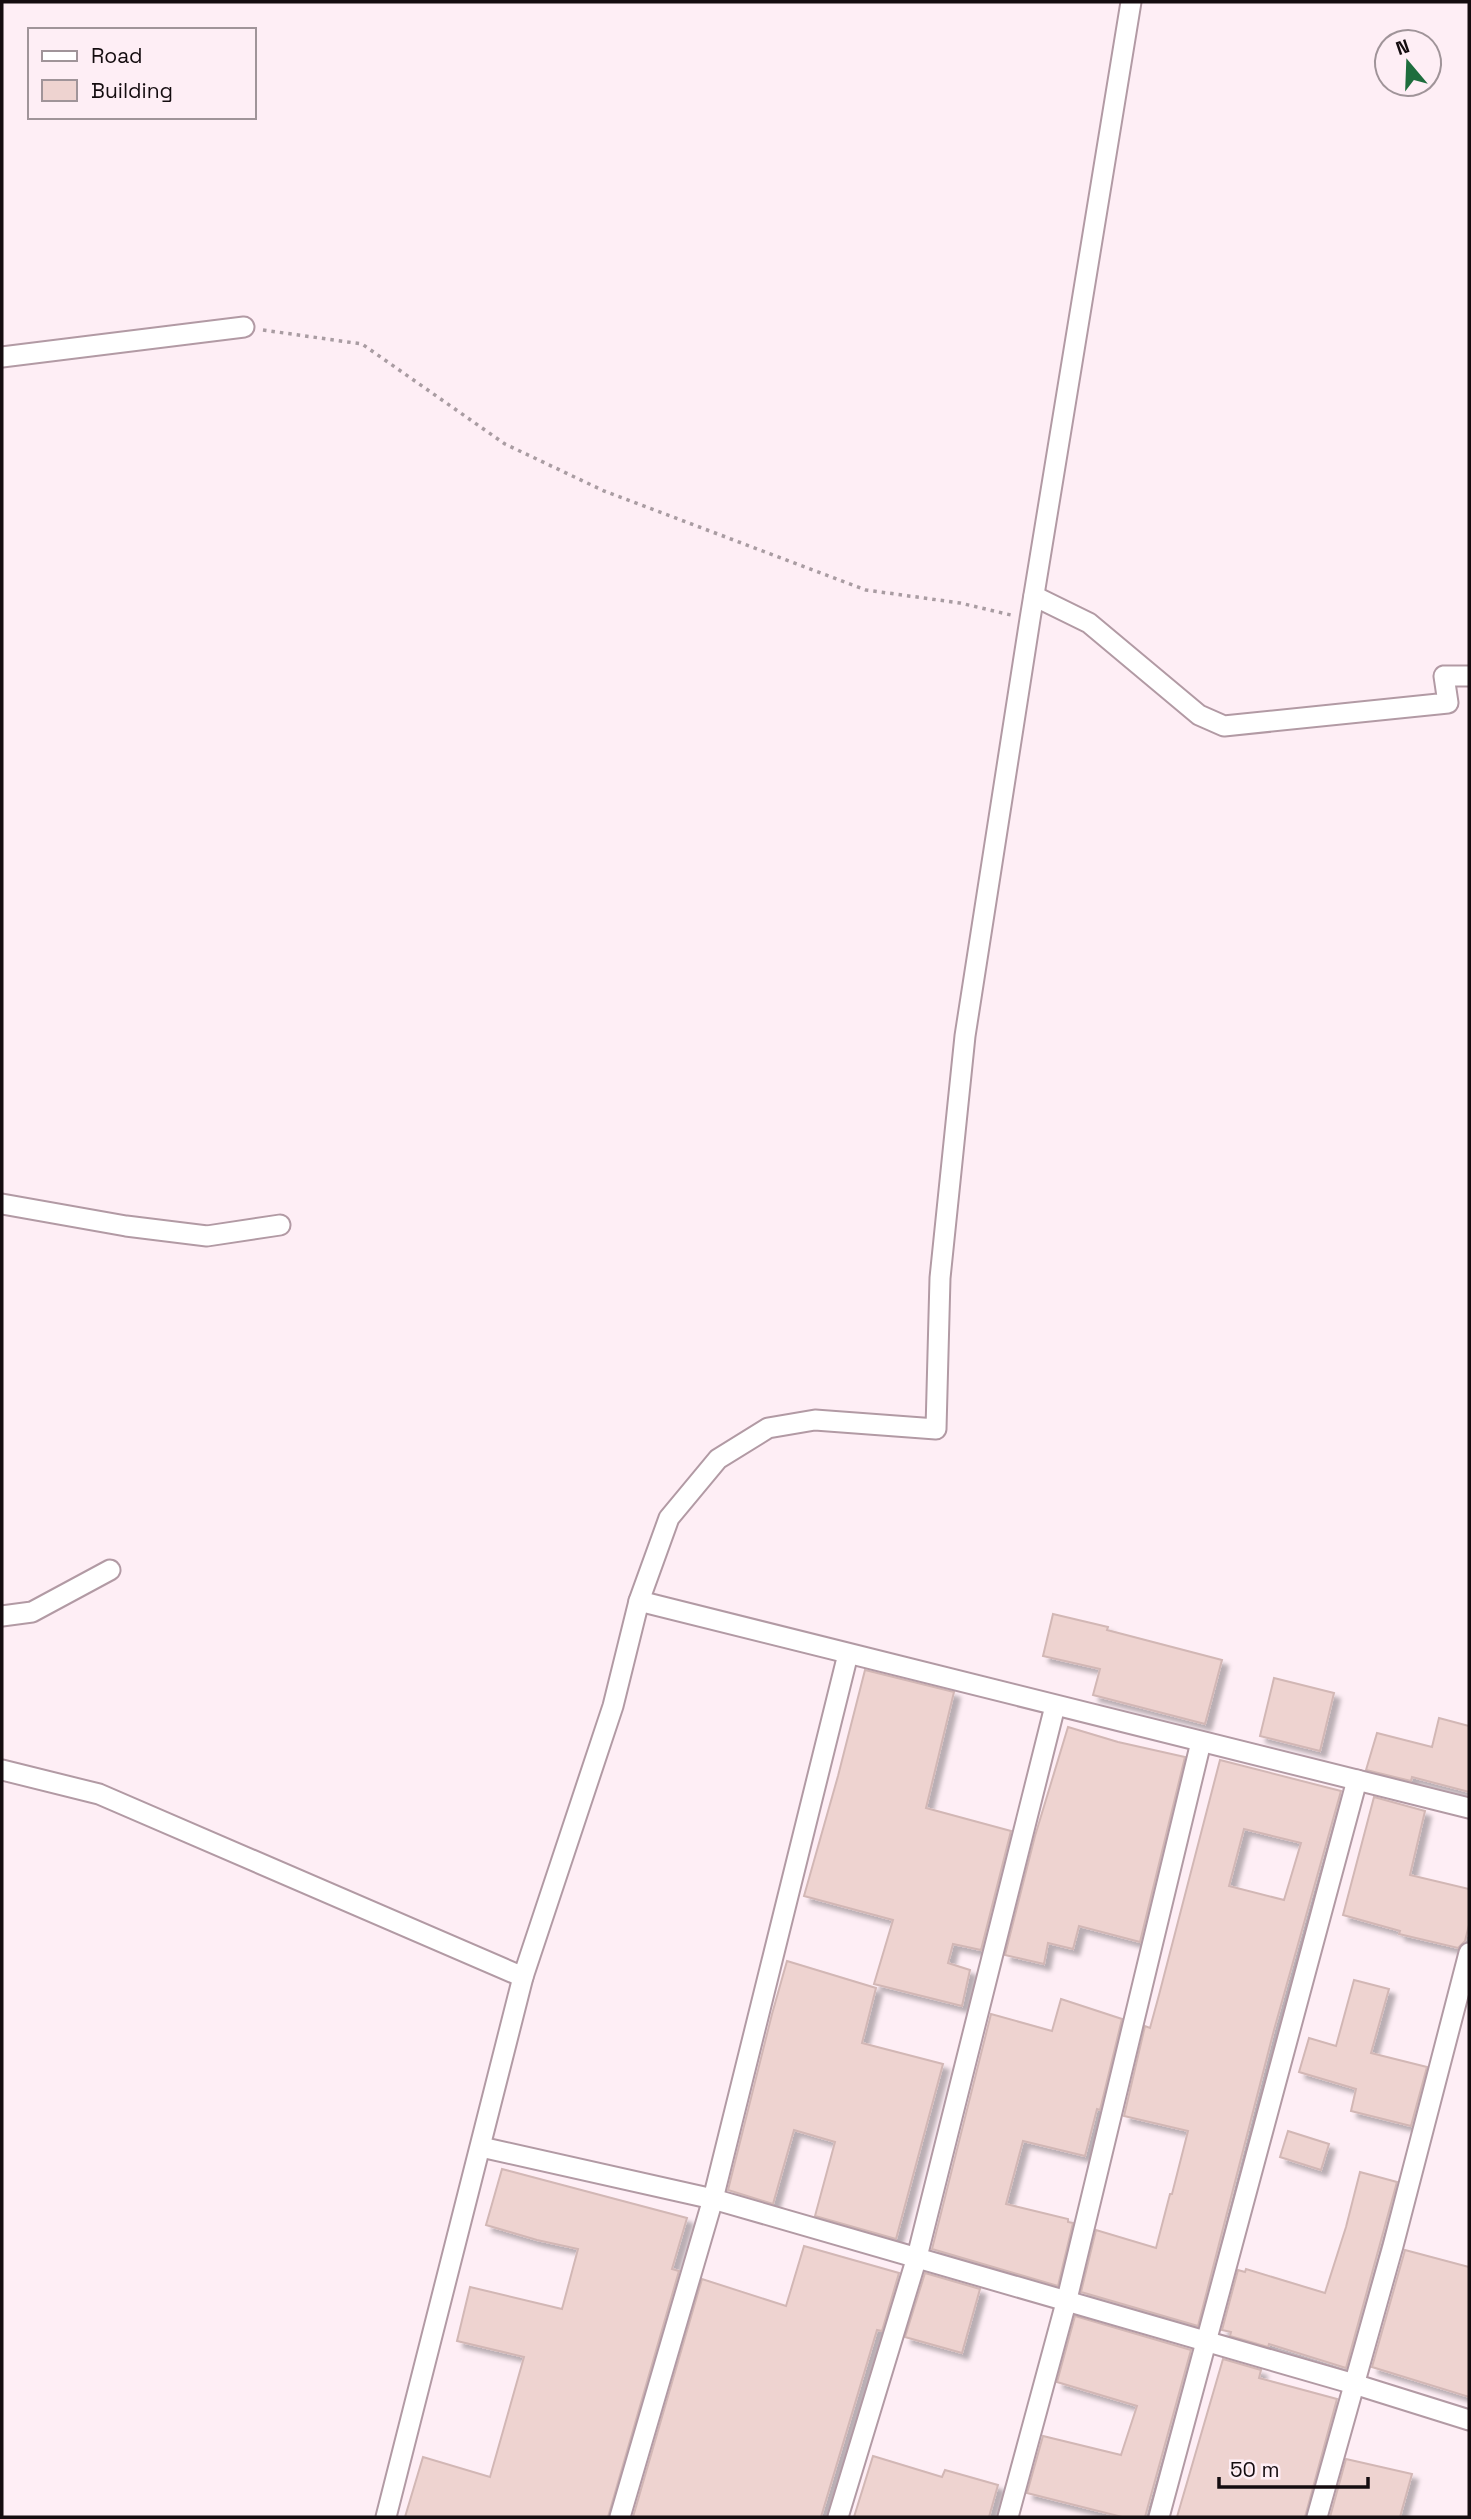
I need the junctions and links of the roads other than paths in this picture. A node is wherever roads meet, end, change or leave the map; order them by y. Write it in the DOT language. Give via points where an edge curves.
graph roads {
  1 [pos="1132,2"];
  2 [pos="244,327"];
  3 [pos="2,357"];
  4 [pos="1034,596"];
  5 [pos="1469,676"];
  6 [pos="2,1204"];
  7 [pos="280,1225"];
  8 [pos="110,1570"];
  9 [pos="639,1601"];
  10 [pos="2,1616"];
  11 [pos="848,1654"];
  12 [pos="1055,1706"];
  13 [pos="1200,1742"];
  14 [pos="2,1770"];
  15 [pos="1357,1780"];
  16 [pos="1469,1808"];
  17 [pos="1469,1953"];
  18 [pos="523,1977"];
  19 [pos="481,2147"];
  20 [pos="713,2199"];
  21 [pos="917,2257"];
  22 [pos="1066,2300"];
  23 [pos="1205,2341"];
  24 [pos="1354,2384"];
  25 [pos="1469,2420"];
  26 [pos="386,2517"];
  27 [pos="620,2517"];
  28 [pos="838,2517"];
  29 [pos="1008,2517"];
  30 [pos="1158,2517"];
  31 [pos="1317,2517"];
  1 -- 4 [label="street"];
  2 -- 3 [label="street"];
  4 -- 5 [label="street" via="1089,623 1199,715 1224,726 1448,703 1444,676"];
  4 -- 9 [label="street" via="965,1036 940,1279 936,1429 815,1420 768,1428 718,1459 669,1518"];
  6 -- 7 [label="street" via="207,1236"];
  8 -- 10 [label="street" via="32,1612"];
  9 -- 11 [label="street"];
  9 -- 18 [label="street" via="613,1706"];
  11 -- 12 [label="street"];
  11 -- 20 [label="street"];
  12 -- 13 [label="street"];
  12 -- 21 [label="street"];
  13 -- 15 [label="street"];
  13 -- 22 [label="street"];
  14 -- 18 [label="street" via="99,1794"];
  15 -- 16 [label="street"];
  15 -- 23 [label="street"];
  17 -- 24 [label="street"];
  18 -- 19 [label="street"];
  19 -- 20 [label="street"];
  19 -- 26 [label="street"];
  20 -- 21 [label="street"];
  20 -- 27 [label="street"];
  21 -- 22 [label="street"];
  21 -- 28 [label="street"];
  22 -- 23 [label="street"];
  22 -- 29 [label="street"];
  23 -- 24 [label="street"];
  23 -- 30 [label="street"];
  24 -- 25 [label="street"];
  24 -- 31 [label="street"];
}
